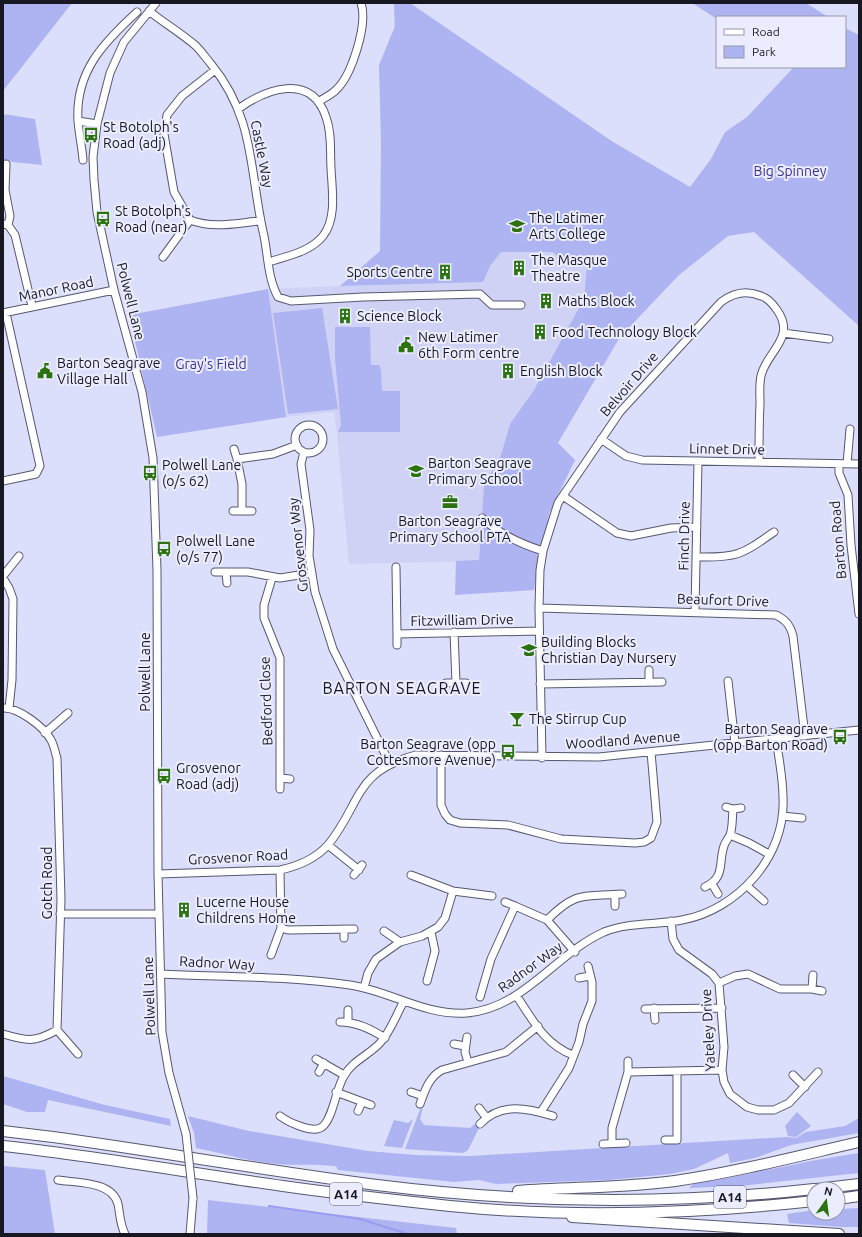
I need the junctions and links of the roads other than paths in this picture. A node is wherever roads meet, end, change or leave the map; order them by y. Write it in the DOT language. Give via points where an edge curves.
graph roads {
  1 [pos="156,3"];
  2 [pos="361,3"];
  3 [pos="149,11"];
  4 [pos="137,12"];
  5 [pos="113,34"];
  6 [pos="124,42"];
  7 [pos="216,70"];
  8 [pos="318,102"];
  9 [pos="238,109"];
  10 [pos="78,121"];
  11 [pos="97,124"];
  12 [pos="83,160"];
  13 [pos="6,164"];
  14 [pos="190,220"];
  15 [pos="260,221"];
  16 [pos="6,225"];
  17 [pos="163,257"];
  18 [pos="269,262"];
  19 [pos="114,290"];
  20 [pos="521,305"];
  21 [pos="32,306"];
  22 [pos="5,313"];
  23 [pos="783,333"];
  24 [pos="829,339"];
  25 [pos="850,429"];
  26 [pos="601,439"];
  27 [pos="297,445"];
  28 [pos="234,449"];
  29 [pos="304,452"];
  30 [pos="237,459"];
  31 [pos="698,461"];
  32 [pos="759,462"];
  33 [pos="839,464"];
  34 [pos="847,464"];
  35 [pos="859,464"];
  36 [pos="3,481"];
  37 [pos="563,496"];
  38 [pos="252,511"];
  39 [pos="233,512"];
  40 [pos="242,512"];
  41 [pos="482,518"];
  42 [pos="697,527"];
  43 [pos="774,532"];
  44 [pos="543,551"];
  45 [pos="19,556"];
  46 [pos="696,557"];
  47 [pos="396,567"];
  48 [pos="215,572"];
  49 [pos="226,572"];
  50 [pos="312,573"];
  51 [pos="3,577"];
  52 [pos="272,578"];
  53 [pos="226,582"];
  54 [pos="539,608"];
  55 [pos="695,611"];
  56 [pos="859,614"];
  57 [pos="539,631"];
  58 [pos="454,632"];
  59 [pos="397,634"];
  60 [pos="397,645"];
  61 [pos="649,670"];
  62 [pos="728,681"];
  63 [pos="649,682"];
  64 [pos="662,682"];
  65 [pos="446,683"];
  66 [pos="456,683"];
  67 [pos="466,683"];
  68 [pos="540,684"];
  69 [pos="6,708"];
  70 [pos="68,713"];
  71 [pos="859,730"];
  72 [pos="45,733"];
  73 [pos="805,736"];
  74 [pos="776,739"];
  75 [pos="735,743"];
  76 [pos="651,752"];
  77 [pos="441,756"];
  78 [pos="542,758"];
  79 [pos="390,764"];
  80 [pos="280,778"];
  81 [pos="290,779"];
  82 [pos="280,789"];
  83 [pos="741,808"];
  84 [pos="782,816"];
  85 [pos="802,818"];
  86 [pos="730,835"];
  87 [pos="328,845"];
  88 [pos="769,854"];
  89 [pos="280,870"];
  90 [pos="359,870"];
  91 [pos="158,874"];
  92 [pos="411,875"];
  93 [pos="748,886"];
  94 [pos="453,891"];
  95 [pos="718,894"];
  96 [pos="492,896"];
  97 [pos="764,901"];
  98 [pos="505,902"];
  99 [pos="515,906"];
  100 [pos="615,906"];
  101 [pos="60,914"];
  102 [pos="159,914"];
  103 [pos="547,920"];
  104 [pos="670,921"];
  105 [pos="281,928"];
  106 [pos="354,928"];
  107 [pos="344,929"];
  108 [pos="384,931"];
  109 [pos="431,932"];
  110 [pos="344,938"];
  111 [pos="400,942"];
  112 [pos="575,952"];
  113 [pos="271,955"];
  114 [pos="588,966"];
  115 [pos="161,974"];
  116 [pos="813,975"];
  117 [pos="426,976"];
  118 [pos="590,976"];
  119 [pos="579,978"];
  120 [pos="719,983"];
  121 [pos="364,988"];
  122 [pos="812,989"];
  123 [pos="822,991"];
  124 [pos="516,995"];
  125 [pos="480,997"];
  126 [pos="404,1001"];
  127 [pos="654,1008"];
  128 [pos="722,1008"];
  129 [pos="645,1009"];
  130 [pos="348,1010"];
  131 [pos="654,1020"];
  132 [pos="340,1022"];
  133 [pos="348,1022"];
  134 [pos="538,1026"];
  135 [pos="57,1030"];
  136 [pos="3,1034"];
  137 [pos="467,1037"];
  138 [pos="385,1038"];
  139 [pos="454,1044"];
  140 [pos="465,1046"];
  141 [pos="78,1054"];
  142 [pos="573,1055"];
  143 [pos="316,1059"];
  144 [pos="628,1061"];
  145 [pos="468,1062"];
  146 [pos="324,1063"];
  147 [pos="722,1070"];
  148 [pos="319,1072"];
  149 [pos="628,1072"];
  150 [pos="677,1072"];
  151 [pos="818,1072"];
  152 [pos="344,1075"];
  153 [pos="793,1075"];
  154 [pos="805,1087"];
  155 [pos="336,1092"];
  156 [pos="411,1092"];
  157 [pos="423,1096"];
  158 [pos="362,1102"];
  159 [pos="420,1104"];
  160 [pos="370,1105"];
  161 [pos="479,1108"];
  162 [pos="358,1111"];
  163 [pos="541,1112"];
  164 [pos="280,1116"];
  165 [pos="553,1116"];
  166 [pos="486,1117"];
  167 [pos="480,1124"];
  168 [pos="3,1131"];
  169 [pos="665,1140"];
  170 [pos="612,1142"];
  171 [pos="626,1142"];
  172 [pos="859,1142"];
  173 [pos="603,1144"];
  174 [pos="3,1146"];
  175 [pos="58,1180"];
  176 [pos="859,1184"];
  177 [pos="846,1185"];
  178 [pos="806,1190"];
  179 [pos="484,1195"];
  180 [pos="859,1196"];
  181 [pos="846,1198"];
  182 [pos="806,1202"];
  183 [pos="541,1212"];
  184 [pos="126,1234"];
  185 [pos="190,1234"];
  186 [pos="839,1234"];
  1 -- 3 [label="street, Polwell Lane"];
  2 -- 8 [label="street" via="363,20 352,61 336,90"];
  3 -- 6 [label="street, Polwell Lane"];
  3 -- 7 [label="street, Castle Way" via="196,47"];
  4 -- 5 [label="street"];
  5 -- 6 [label="street"];
  5 -- 10 [label="street" via="90,66 81,85"];
  6 -- 11 [label="street, Polwell Lane" via="110,72"];
  7 -- 9 [label="street, Castle Way" via="231,92"];
  7 -- 14 [label="street" via="182,96 167,115 164,134 174,192"];
  8 -- 9 [label="street" via="306,92 292,87 262,94"];
  8 -- 18 [label="street" via="326,116 330,131 330,224 323,236 312,246"];
  9 -- 15 [label="street, Castle Way" via="247,132"];
  10 -- 11 [label="street"];
  10 -- 12 [label="street"];
  11 -- 19 [label="street, Polwell Lane" via="93,157 97,212"];
  13 -- 16 [label="street" via="5,190 10,216"];
  14 -- 15 [label="street" via="220,226"];
  14 -- 17 [label="street"];
  15 -- 18 [label="street, Castle Way"];
  16 -- 21 [label="street" via="15,235"];
  18 -- 20 [label="street, Castle Way" via="274,290 278,297 291,301 480,294 492,305"];
  19 -- 21 [label="street, Manor Road"];
  19 -- 91 [label="street, Polwell Lane" via="142,392 153,458 157,570"];
  21 -- 22 [label="street, Manor Road"];
  22 -- 36 [label="street" via="40,466 36,474"];
  23 -- 24 [label="street"];
  23 -- 26 [label="street, Belvoir Drive" via="782,319 768,300 746,292 729,296 635,394"];
  23 -- 32 [label="street" via="778,348 761,376"];
  25 -- 34 [label="street"];
  26 -- 31 [label="street, Linnet Drive" via="618,452 633,459"];
  26 -- 37 [label="street, Belvoir Drive"];
  27 -- 29 [label="street"];
  27 -- 29 [label="street" via="296,437 303,427 310,425 320,430 323,438 321,447 314,452"];
  27 -- 30 [label="street" via="273,454"];
  28 -- 30 [label="street"];
  29 -- 50 [label="street, Grosvenor Way" via="301,464 310,530 309,556"];
  30 -- 40 [label="street" via="242,484"];
  31 -- 32 [label="street, Linnet Drive"];
  31 -- 42 [label="street, Finch Drive"];
  32 -- 33 [label="street, Linnet Drive"];
  33 -- 34 [label="street, Linnet Drive"];
  33 -- 56 [label="street, Barton Road" via="839,473 848,495"];
  34 -- 35 [label="street, Linnet Drive"];
  37 -- 42 [label="street" via="617,533 631,536 671,528"];
  37 -- 44 [label="street, Belvoir Drive" via="558,503"];
  38 -- 40 [label="street"];
  39 -- 40 [label="street"];
  41 -- 44 [label="street" via="493,529"];
  42 -- 46 [label="street, Finch Drive"];
  43 -- 46 [label="street" via="748,551 735,556"];
  44 -- 54 [label="street, Belvoir Drive"];
  45 -- 51 [label="street"];
  46 -- 55 [label="street, Finch Drive"];
  47 -- 59 [label="street, Fitzwilliam Drive" via="400,575"];
  48 -- 49 [label="street"];
  49 -- 52 [label="street" via="248,572"];
  49 -- 53 [label="street"];
  50 -- 52 [label="street"];
  50 -- 79 [label="street, Grosvenor Way" via="315,592 333,649"];
  51 -- 69 [label="street" via="13,598 12,680"];
  52 -- 80 [label="street, Bedford Close" via="264,605 264,618 280,658"];
  54 -- 55 [label="street, Beaufort Drive"];
  54 -- 57 [label="street, Belvoir Drive"];
  55 -- 73 [label="street, Beaufort Drive" via="776,615 785,619 793,636"];
  57 -- 58 [label="street, Fitzwilliam Drive"];
  57 -- 68 [label="street, Belvoir Drive"];
  58 -- 59 [label="street, Fitzwilliam Drive"];
  58 -- 66 [label="street"];
  59 -- 60 [label="street"];
  61 -- 63 [label="street"];
  62 -- 75 [label="street"];
  63 -- 64 [label="street"];
  63 -- 68 [label="street"];
  65 -- 66 [label="street"];
  66 -- 67 [label="street"];
  68 -- 78 [label="street, Belvoir Drive"];
  69 -- 72 [label="street, Gotch Road" via="31,719"];
  70 -- 72 [label="street"];
  71 -- 73 [label="street, Woodland Avenue"];
  72 -- 101 [label="street, Gotch Road" via="51,739 57,758"];
  73 -- 74 [label="street, Woodland Avenue"];
  74 -- 75 [label="street, Woodland Avenue"];
  74 -- 84 [label="street, Radnor Way" via="784,799"];
  75 -- 76 [label="street, Woodland Avenue"];
  76 -- 77 [label="street" via="657,822 651,838 635,843 561,839 508,825 460,823 450,820 441,805"];
  76 -- 78 [label="street, Woodland Avenue" via="599,757"];
  77 -- 78 [label="street, Woodland Avenue"];
  77 -- 79 [label="street, Woodland Avenue" via="416,755"];
  79 -- 87 [label="street, Grosvenor Road" via="369,779 361,789"];
  80 -- 81 [label="street"];
  80 -- 82 [label="street, Bedford Close"];
  83 -- 86 [label="street" via="729,808"];
  84 -- 85 [label="street"];
  84 -- 88 [label="street, Radnor Way" via="778,834"];
  86 -- 88 [label="street"];
  86 -- 95 [label="street" via="724,846 719,875 708,886"];
  87 -- 89 [label="street, Grosvenor Road" via="322,852 297,866"];
  87 -- 90 [label="street"];
  88 -- 93 [label="street, Radnor Way"];
  89 -- 91 [label="street, Grosvenor Road"];
  89 -- 105 [label="street"];
  91 -- 102 [label="street, Polwell Lane"];
  92 -- 94 [label="street"];
  93 -- 97 [label="street"];
  93 -- 104 [label="street, Radnor Way" via="714,911"];
  94 -- 96 [label="street"];
  94 -- 109 [label="street" via="445,918"];
  98 -- 99 [label="street"];
  99 -- 103 [label="street"];
  99 -- 125 [label="street" via="491,959 486,989"];
  100 -- 103 [label="street" via="618,894 599,894 573,899 562,904"];
  101 -- 102 [label="street"];
  101 -- 135 [label="street, Gotch Road"];
  102 -- 115 [label="street, Polwell Lane"];
  103 -- 112 [label="street"];
  104 -- 112 [label="street, Radnor Way" via="605,932"];
  104 -- 120 [label="street, Yateley Drive" via="673,939 679,950 712,974"];
  105 -- 107 [label="street"];
  105 -- 113 [label="street"];
  106 -- 107 [label="street"];
  107 -- 110 [label="street"];
  108 -- 111 [label="street"];
  109 -- 111 [label="street"];
  109 -- 117 [label="street" via="435,951"];
  111 -- 121 [label="street" via="376,960 368,973"];
  112 -- 124 [label="street, Radnor Way"];
  114 -- 118 [label="street"];
  115 -- 121 [label="street, Radnor Way" via="302,981"];
  115 -- 185 [label="street, Polwell Lane, bridge" via="163,1038 169,1072 186,1134 193,1198"];
  116 -- 122 [label="street"];
  118 -- 119 [label="street"];
  118 -- 142 [label="street" via="592,1000"];
  120 -- 122 [label="street" via="748,974 780,989"];
  120 -- 128 [label="street, Yateley Drive"];
  121 -- 126 [label="street, Radnor Way"];
  122 -- 123 [label="street"];
  124 -- 126 [label="street, Radnor Way" via="501,1004 469,1013 435,1012"];
  124 -- 134 [label="street"];
  126 -- 138 [label="street"];
  127 -- 128 [label="street"];
  127 -- 129 [label="street"];
  127 -- 131 [label="street"];
  128 -- 147 [label="street, Yateley Drive"];
  130 -- 133 [label="street"];
  132 -- 133 [label="street"];
  133 -- 138 [label="street" via="371,1029"];
  134 -- 142 [label="street" via="550,1042 560,1050"];
  134 -- 145 [label="street" via="506,1052"];
  135 -- 136 [label="street" via="33,1041"];
  135 -- 141 [label="street"];
  137 -- 140 [label="street"];
  138 -- 152 [label="street"];
  139 -- 140 [label="street"];
  140 -- 145 [label="street"];
  142 -- 163 [label="street" via="569,1068"];
  143 -- 146 [label="street"];
  144 -- 149 [label="street"];
  145 -- 157 [label="street" via="434,1074"];
  146 -- 148 [label="street"];
  146 -- 152 [label="street"];
  147 -- 150 [label="street"];
  147 -- 154 [label="street, Yateley Drive" via="730,1094 747,1107 758,1110 774,1110 781,1107 789,1103"];
  149 -- 150 [label="street"];
  149 -- 170 [label="street" via="612,1128"];
  150 -- 169 [label="street" via="677,1140"];
  151 -- 154 [label="street, Yateley Drive"];
  152 -- 155 [label="street"];
  153 -- 154 [label="street"];
  155 -- 158 [label="street"];
  155 -- 164 [label="street" via="328,1121 322,1127 314,1129 289,1123"];
  156 -- 157 [label="street"];
  157 -- 159 [label="street"];
  158 -- 160 [label="street"];
  158 -- 162 [label="street"];
  161 -- 166 [label="street"];
  163 -- 165 [label="street"];
  163 -- 166 [label="street" via="512,1108"];
  166 -- 167 [label="street"];
  168 -- 179 [label="highway, A14" via="377,1185"];
  170 -- 171 [label="street"];
  170 -- 173 [label="street"];
  172 -- 179 [label="highway" via="674,1181"];
  174 -- 183 [label="highway, A14" via="52,1151 284,1187 452,1206"];
  175 -- 184 [label="street" via="98,1186 111,1192 117,1202"];
  176 -- 177 [label="highway, A14"];
  178 -- 179 [label="highway, A14" via="646,1200"];
  180 -- 181 [label="highway"];
  182 -- 183 [label="highway, A14" via="703,1210"];
  183 -- 186 [label="highway" via="582,1219"];
}
